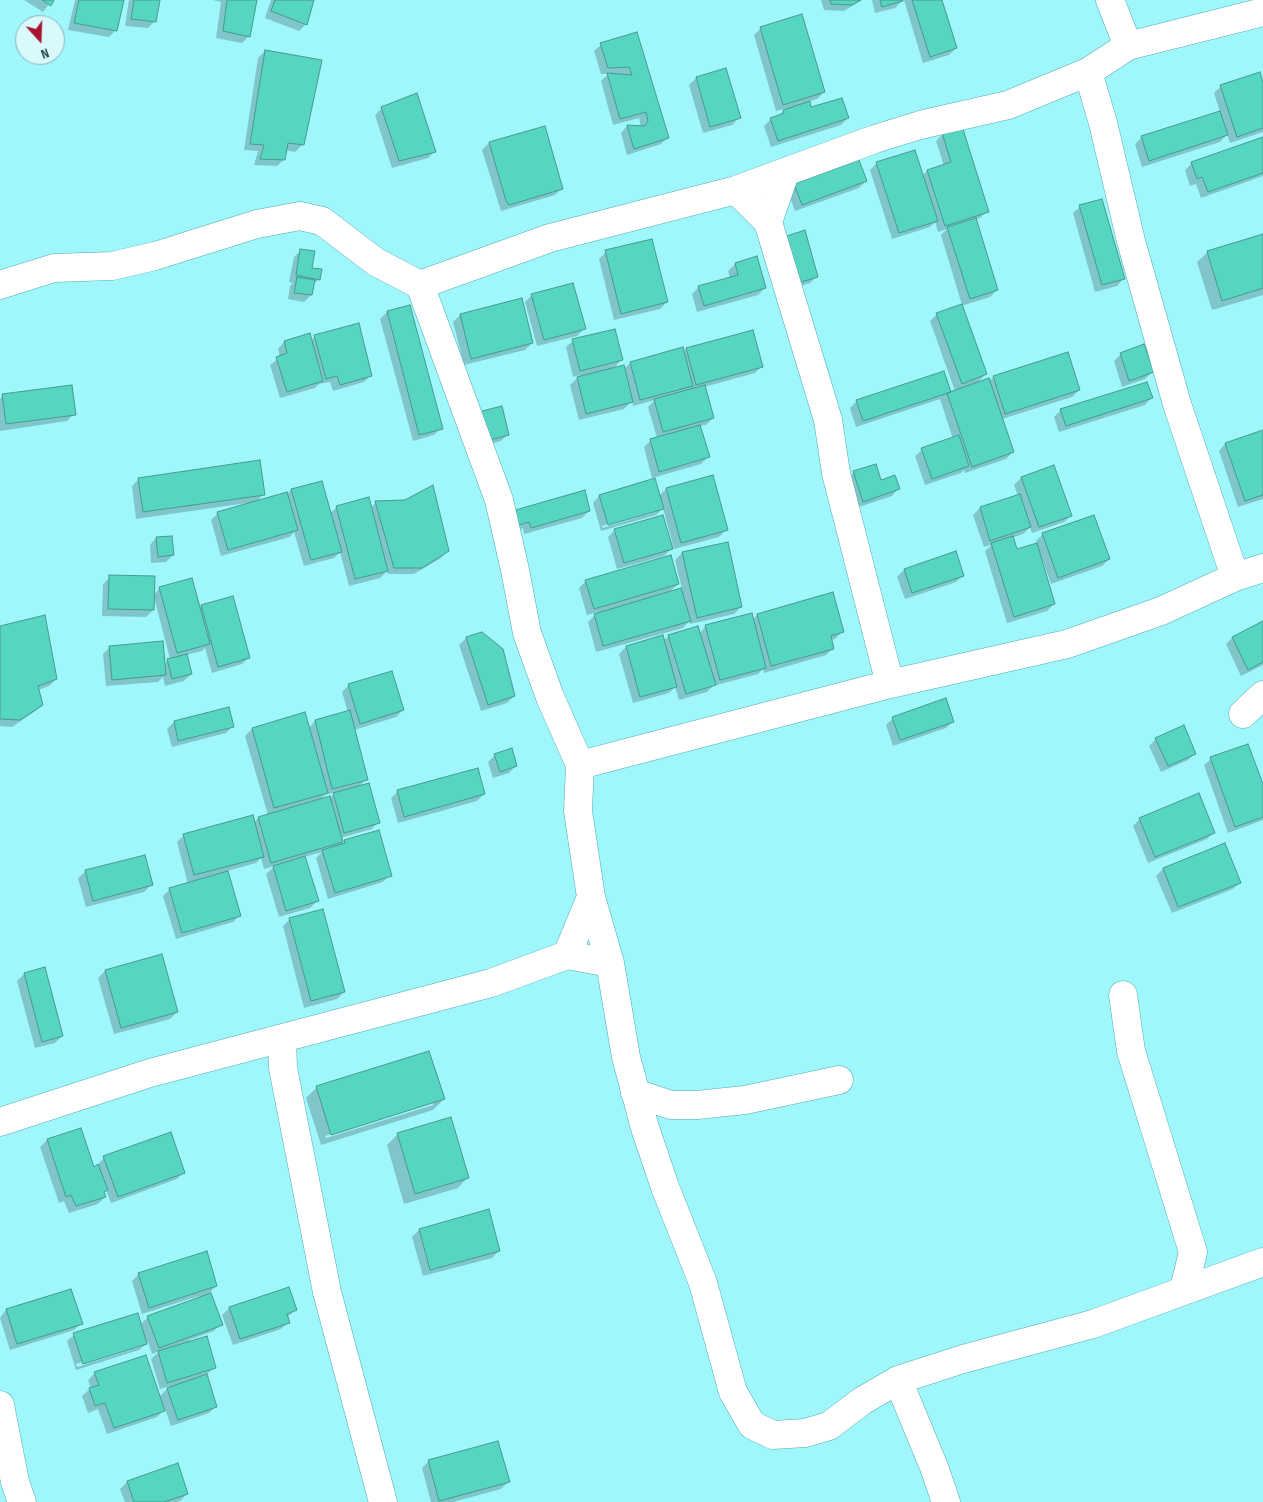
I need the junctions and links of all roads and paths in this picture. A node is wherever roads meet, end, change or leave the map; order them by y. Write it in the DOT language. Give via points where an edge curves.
graph roads {
  1 [pos="1110,0"];
  2 [pos="1263,12"];
  3 [pos="1128,46"];
  4 [pos="1088,72"];
  5 [pos="785,173"];
  6 [pos="736,190"];
  7 [pos="768,222"];
  8 [pos="0,285"];
  9 [pos="420,285"];
  10 [pos="1263,568"];
  11 [pos="1235,577"];
  12 [pos="890,684"];
  13 [pos="1263,696"];
  14 [pos="1243,714"];
  15 [pos="580,765"];
  16 [pos="591,898"];
  17 [pos="567,955"];
  18 [pos="610,963"];
  19 [pos="1123,995"];
  20 [pos="282,1039"];
  21 [pos="839,1080"];
  22 [pos="635,1093"];
  23 [pos="671,1104"];
  24 [pos="0,1122"];
  25 [pos="645,1128"];
  26 [pos="1193,1252"];
  27 [pos="1263,1262"];
  28 [pos="1231,1274"];
  29 [pos="1184,1289"];
  30 [pos="898,1380"];
  31 [pos="0,1405"];
  32 [pos="22,1502"];
  33 [pos="383,1502"];
  34 [pos="946,1502"];
  1 -- 3 [label="street"];
  2 -- 3 [label="street"];
  3 -- 4 [label="street"];
  4 -- 5 [label="street" via="1008,105 920,125"];
  4 -- 11 [label="street" via="1177,404"];
  5 -- 6 [label="street"];
  5 -- 7 [label="street"];
  6 -- 7 [label="street"];
  6 -- 9 [label="street" via="550,238"];
  7 -- 12 [label="street" via="828,420 836,473"];
  8 -- 9 [label="street" via="54,268 112,266 256,224 300,216 322,221 376,262"];
  9 -- 15 [label="street" via="498,500 526,633"];
  10 -- 11 [label="street"];
  11 -- 12 [label="street" via="1161,611 1067,644"];
  12 -- 15 [label="street"];
  13 -- 14 [label="street"];
  15 -- 16 [label="street" via="578,811"];
  16 -- 17 [label="street"];
  16 -- 18 [label="street"];
  17 -- 18 [label="street"];
  17 -- 20 [label="street" via="492,983"];
  18 -- 22 [label="street"];
  19 -- 26 [label="street" via="1131,1051"];
  20 -- 24 [label="street" via="150,1073"];
  20 -- 33 [label="street" via="283,1068 327,1292"];
  21 -- 23 [label="street" via="745,1100"];
  22 -- 23 [label="street"];
  22 -- 25 [label="street"];
  23 -- 25 [label="street"];
  25 -- 30 [label="street" via="703,1283 733,1392 752,1425 773,1435 804,1433 829,1426"];
  26 -- 28 [label="street"];
  26 -- 29 [label="street"];
  27 -- 28 [label="street"];
  28 -- 29 [label="street"];
  29 -- 30 [label="street" via="1094,1324"];
  30 -- 34 [label="street"];
  31 -- 32 [label="street"];
}
